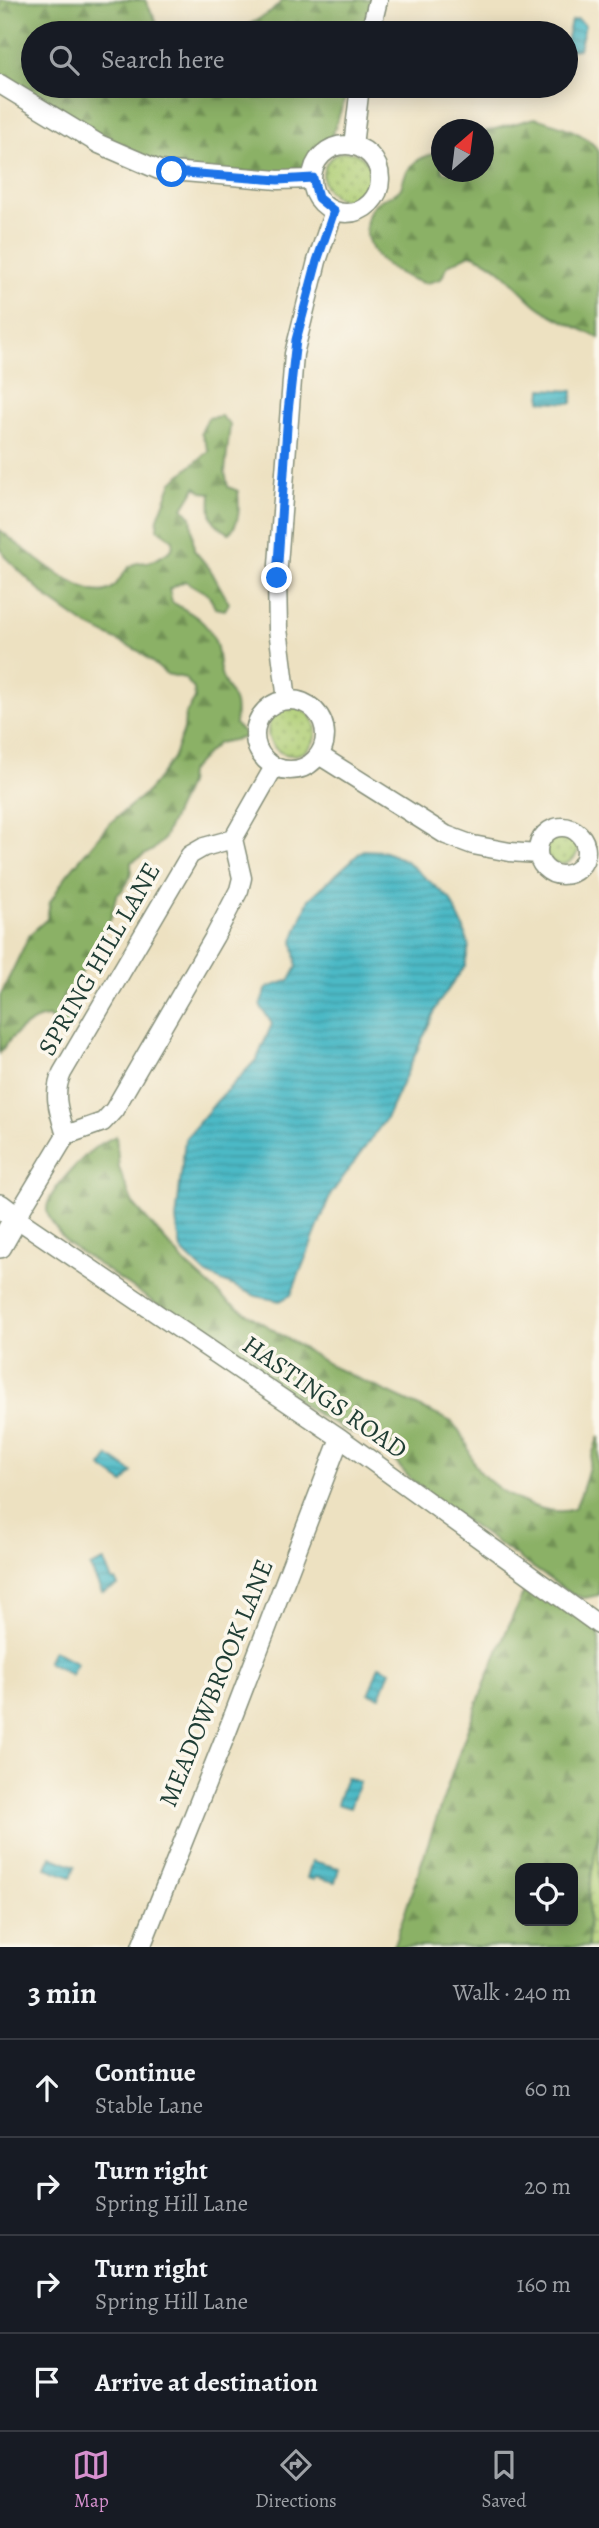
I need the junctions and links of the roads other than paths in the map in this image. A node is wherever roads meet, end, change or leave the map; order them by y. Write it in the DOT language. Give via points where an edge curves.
graph roads {
  1 [pos="378,0"];
  2 [pos="373,21"];
  3 [pos="0,84"];
  4 [pos="21,97"];
  5 [pos="23,98"];
  6 [pos="359,98"];
  7 [pos="353,146"];
  8 [pos="313,178"];
  9 [pos="334,211"];
  10 [pos="287,700"];
  11 [pos="320,755"];
  12 [pos="274,767"];
  13 [pos="233,839"];
  14 [pos="537,854"];
  15 [pos="66,1135"];
  16 [pos="8,1212"];
  17 [pos="0,1246"];
  18 [pos="340,1438"];
  19 [pos="599,1625"];
  20 [pos="141,1947"];
  1 -- 2 [label="street"];
  3 -- 4 [label="street"];
  5 -- 8 [label="street" via="99,144 159,170"];
  6 -- 7 [label="street"];
  7 -- 8 [label="street" via="338,146 325,153"];
  7 -- 9 [label="street" via="376,162 379,189 365,208"];
  8 -- 9 [label="street" via="318,198"];
  9 -- 10 [label="street" via="299,327 293,366 277,578"];
  10 -- 11 [label="street" via="309,706 323,723 326,734"];
  10 -- 12 [label="street" via="266,709 255,728 258,751"];
  11 -- 12 [label="street" via="304,768"];
  11 -- 14 [label="street" via="446,835 474,845"];
  12 -- 13 [label="street"];
  13 -- 15 [label="street" via="242,878 215,936 114,1110 103,1122"];
  13 -- 15 [label="street, SPRING HILL LANE" via="190,855 62,1073 55,1099"];
  15 -- 16 [label="street"];
  16 -- 17 [label="street"];
  16 -- 18 [label="street, HASTINGS ROAD"];
  18 -- 19 [label="street, HASTINGS ROAD"];
  18 -- 20 [label="street, MEADOWBROOK LANE"];
}
